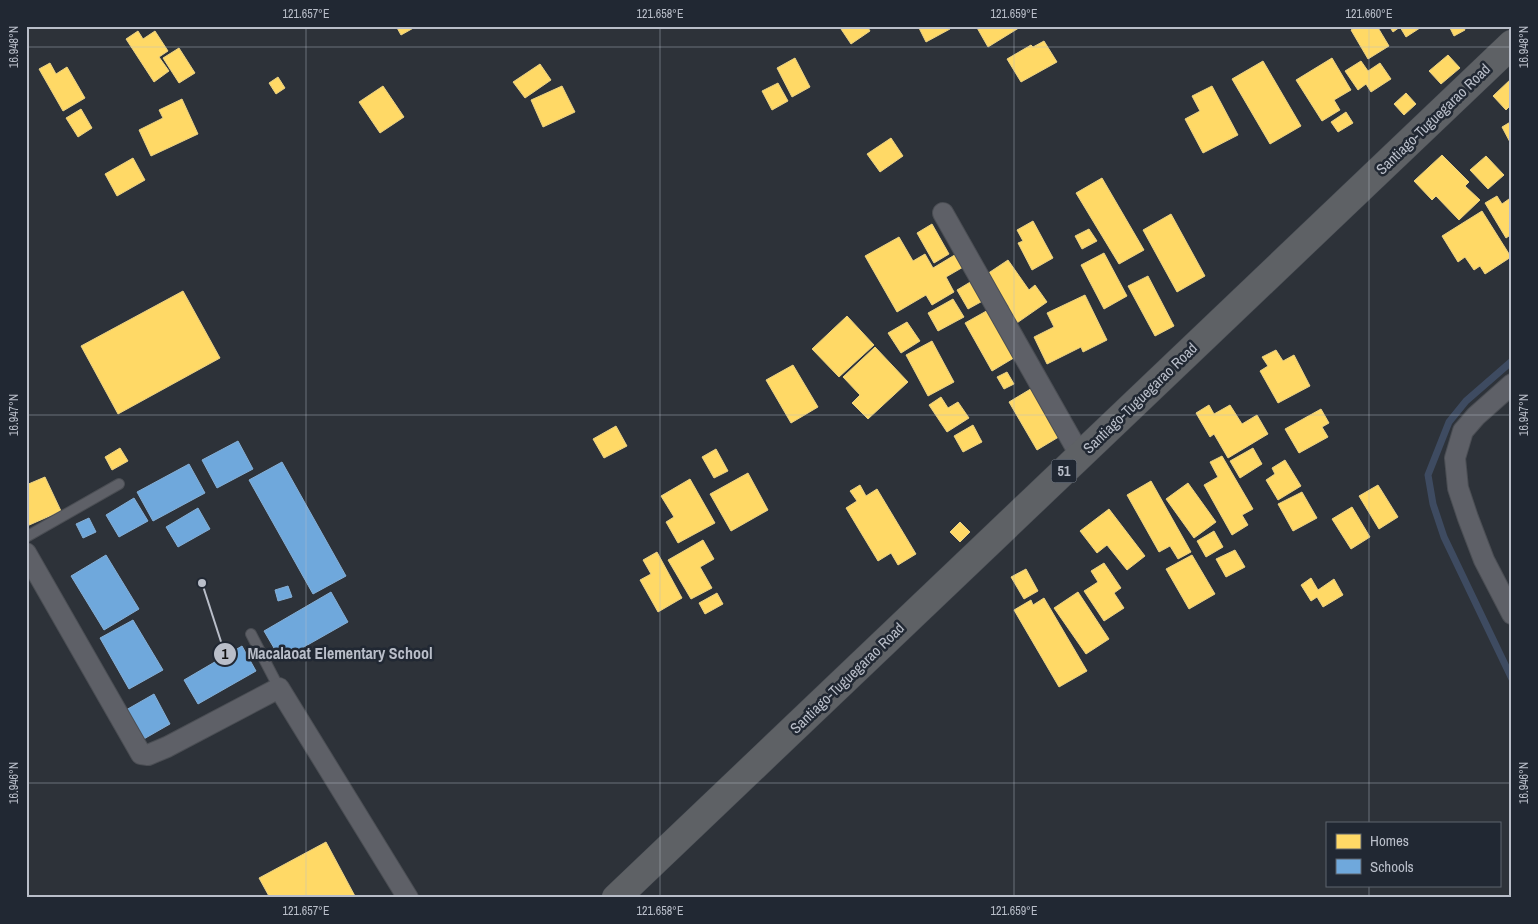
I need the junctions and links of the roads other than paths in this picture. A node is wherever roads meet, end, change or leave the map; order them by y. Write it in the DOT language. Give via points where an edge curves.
graph roads {
  1 [pos="1512,44"];
  2 [pos="944,213"];
  3 [pos="1512,384"];
  4 [pos="1080,455"];
  5 [pos="119,484"];
  6 [pos="26,537"];
  7 [pos="26,553"];
  8 [pos="1512,614"];
  9 [pos="251,634"];
  10 [pos="279,688"];
  11 [pos="408,898"];
  12 [pos="616,898"];
  1 -- 4 [label="highway, Santiago-Tuguegarao Road / 51"];
  2 -- 4 [label="street"];
  3 -- 8 [label="street" via="1463,431 1455,458 1458,488 1466,511 1484,560"];
  4 -- 12 [label="highway, Santiago-Tuguegarao Road / 51"];
  5 -- 6 [label="lane"];
  7 -- 10 [label="street" via="141,754 148,755 166,747"];
  9 -- 10 [label="lane"];
  10 -- 11 [label="street"];
}
